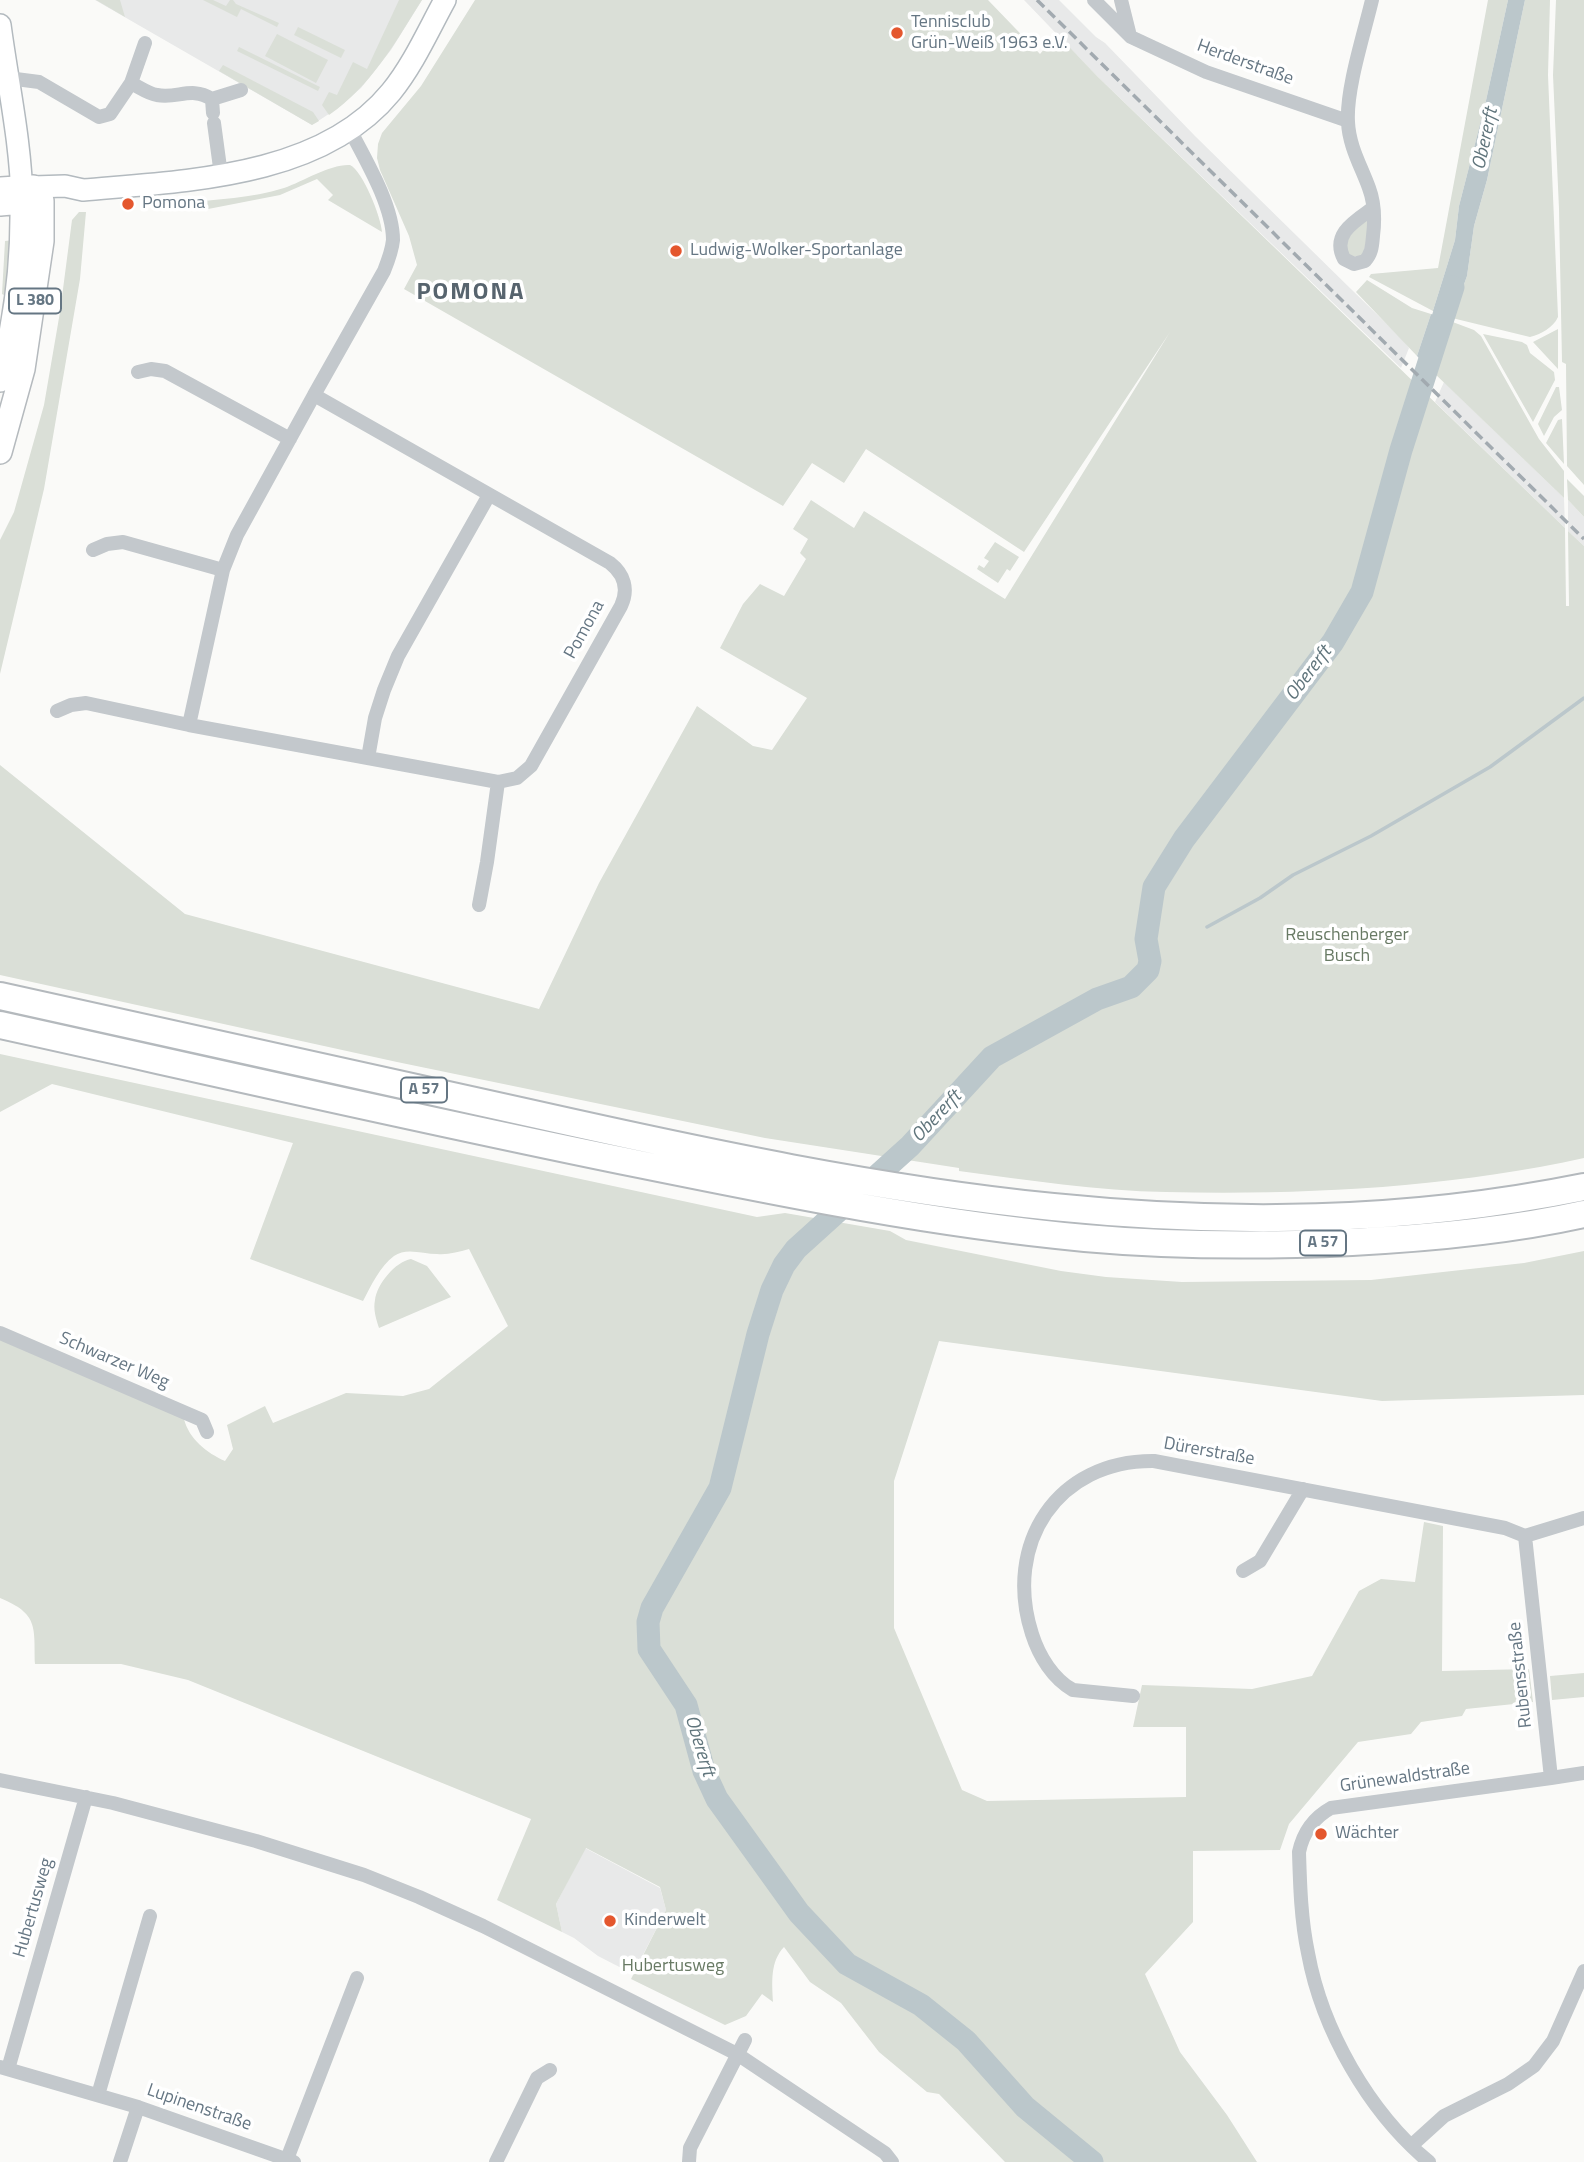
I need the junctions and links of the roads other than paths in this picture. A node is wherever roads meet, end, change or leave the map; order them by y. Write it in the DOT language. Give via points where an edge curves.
graph roads {
  1 [pos="445,0"];
  2 [pos="1094,0"];
  3 [pos="1121,0"];
  4 [pos="1372,0"];
  5 [pos="0,25"];
  6 [pos="1131,37"];
  7 [pos="145,43"];
  8 [pos="8,78"];
  9 [pos="131,83"];
  10 [pos="241,90"];
  11 [pos="213,112"];
  12 [pos="1348,121"];
  13 [pos="349,128"];
  14 [pos="221,176"];
  15 [pos="20,195"];
  16 [pos="1373,208"];
  17 [pos="138,372"];
  18 [pos="0,380"];
  19 [pos="314,395"];
  20 [pos="290,439"];
  21 [pos="0,452"];
  22 [pos="489,495"];
  23 [pos="93,550"];
  24 [pos="223,570"];
  25 [pos="57,711"];
  26 [pos="189,725"];
  27 [pos="369,758"];
  28 [pos="498,782"];
  29 [pos="479,905"];
  30 [pos="0,996"];
  31 [pos="0,1025"];
  32 [pos="1584,1187"];
  33 [pos="1584,1214"];
  34 [pos="0,1333"];
  35 [pos="207,1432"];
  36 [pos="1303,1489"];
  37 [pos="1584,1518"];
  38 [pos="1525,1536"];
  39 [pos="1243,1571"];
  40 [pos="1133,1696"];
  41 [pos="1584,1773"];
  42 [pos="1551,1778"];
  43 [pos="0,1780"];
  44 [pos="86,1797"];
  45 [pos="150,1916"];
  46 [pos="1584,1971"];
  47 [pos="357,1978"];
  48 [pos="745,2040"];
  49 [pos="737,2054"];
  50 [pos="4,2068"];
  51 [pos="550,2070"];
  52 [pos="98,2095"];
  53 [pos="138,2107"];
  54 [pos="1412,2145"];
  55 [pos="291,2161"];
  56 [pos="120,2162"];
  57 [pos="496,2162"];
  58 [pos="689,2162"];
  59 [pos="892,2162"];
  60 [pos="1429,2162"];
  1 -- 13 [label="main road" via="391,93"];
  2 -- 6 [label="street, Herderstraße"];
  3 -- 6 [label="street"];
  4 -- 12 [label="street"];
  5 -- 8 [label="main road, L 380"];
  6 -- 12 [label="street, Herderstraße" via="1206,72"];
  7 -- 9 [label="street"];
  8 -- 9 [label="street" via="39,82 99,117 110,114"];
  8 -- 15 [label="main road, L 380" via="18,135"];
  9 -- 11 [label="street" via="157,95 196,92"];
  10 -- 11 [label="street"];
  11 -- 14 [label="street"];
  12 -- 16 [label="street" via="1352,148"];
  13 -- 14 [label="main road" via="291,159"];
  13 -- 19 [label="street" via="384,204 392,250"];
  14 -- 15 [label="main road" via="83,190 67,199"];
  15 -- 18 [label="main road, L 380" via="19,288"];
  15 -- 21 [label="main road, L 380" via="44,232 23,369"];
  17 -- 20 [label="street" via="165,370"];
  19 -- 20 [label="street"];
  19 -- 22 [label="street, Pomona"];
  20 -- 24 [label="street"];
  22 -- 27 [label="street" via="398,656 381,699"];
  22 -- 28 [label="street, Pomona" via="610,563 625,586 621,606 531,766 517,778"];
  23 -- 24 [label="street" via="123,542"];
  24 -- 26 [label="street"];
  25 -- 26 [label="street" via="86,703"];
  26 -- 27 [label="street"];
  27 -- 28 [label="street"];
  28 -- 29 [label="street"];
  30 -- 32 [label="highway, A 57" via="649,1140 908,1189 1068,1210 1286,1219 1398,1214"];
  31 -- 33 [label="highway, A 57" via="836,1204 1087,1238 1185,1245 1291,1245 1410,1239"];
  34 -- 35 [label="street, Schwarzer Weg" via="202,1420"];
  36 -- 38 [label="street, Dürerstraße" via="1505,1528"];
  36 -- 39 [label="street" via="1260,1561"];
  36 -- 40 [label="street, Dürerstraße" via="1142,1461 1113,1465 1086,1476 1055,1501 1033,1537 1024,1572 1027,1618 1034,1640 1056,1677 1073,1690"];
  37 -- 38 [label="street"];
  38 -- 42 [label="street, Rubensstraße"];
  41 -- 42 [label="street"];
  42 -- 54 [label="street, Grünewaldstraße" via="1331,1808 1315,1819 1301,1842 1303,1927 1318,1995 1365,2089"];
  43 -- 44 [label="street"];
  44 -- 49 [label="street" via="257,1841 364,1875 483,1926"];
  44 -- 50 [label="street, Hubertusweg"];
  45 -- 52 [label="street"];
  46 -- 54 [label="street" via="1553,2040 1535,2066 1444,2116"];
  47 -- 55 [label="street, Lupinenstraße"];
  48 -- 49 [label="street"];
  49 -- 58 [label="street" via="690,2148"];
  49 -- 59 [label="street" via="886,2153"];
  50 -- 52 [label="street, Lupinenstraße"];
  51 -- 57 [label="street" via="537,2078"];
  52 -- 53 [label="street, Lupinenstraße"];
  53 -- 55 [label="street, Lupinenstraße"];
  53 -- 56 [label="street"];
  54 -- 60 [label="street, Grünewaldstraße"];
}
